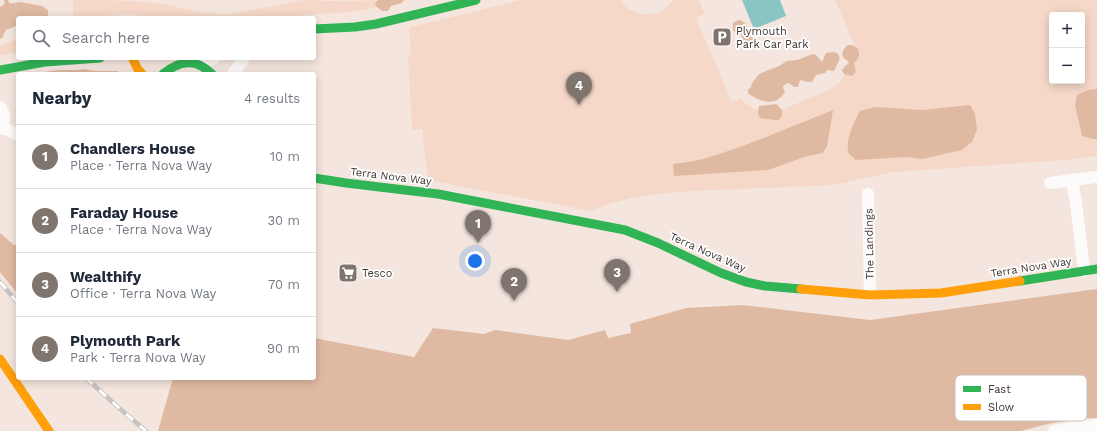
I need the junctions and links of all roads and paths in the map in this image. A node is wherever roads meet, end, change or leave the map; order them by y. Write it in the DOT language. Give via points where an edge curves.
graph roads {
  1 [pos="476,0"];
  2 [pos="316,29"];
  3 [pos="72,60"];
  4 [pos="135,60"];
  5 [pos="170,60"];
  6 [pos="208,60"];
  7 [pos="243,60"];
  8 [pos="182,62"];
  9 [pos="198,63"];
  10 [pos="0,70"];
  11 [pos="140,72"];
  12 [pos="166,72"];
  13 [pos="210,72"];
  14 [pos="234,72"];
  15 [pos="0,107"];
  16 [pos="1,128"];
  17 [pos="16,134"];
  18 [pos="1095,177"];
  19 [pos="316,178"];
  20 [pos="1072,180"];
  21 [pos="1050,183"];
  22 [pos="868,194"];
  23 [pos="1097,269"];
  24 [pos="1084,271"];
  25 [pos="870,295"];
  26 [pos="0,359"];
  27 [pos="1097,426"];
  28 [pos="49,431"];
  29 [pos="1054,431"];
  1 -- 2 [label="street" via="376,24"];
  3 -- 10 [label="street"];
  4 -- 11 [label="street"];
  5 -- 8 [label="street"];
  6 -- 9 [label="street"];
  7 -- 14 [label="street"];
  8 -- 9 [label="street"];
  8 -- 12 [label="street"];
  9 -- 13 [label="street"];
  15 -- 16 [label="street" via="4,113"];
  16 -- 17 [label="street"];
  18 -- 20 [label="street"];
  19 -- 25 [label="street, Terra Nova Way" via="432,193 624,230 746,282"];
  20 -- 21 [label="street"];
  20 -- 24 [label="street"];
  22 -- 25 [label="street, The Landings"];
  23 -- 24 [label="street, Terra Nova Way"];
  24 -- 25 [label="street, Terra Nova Way" via="941,293"];
  26 -- 28 [label="street"];
  27 -- 29 [label="street"];
}
